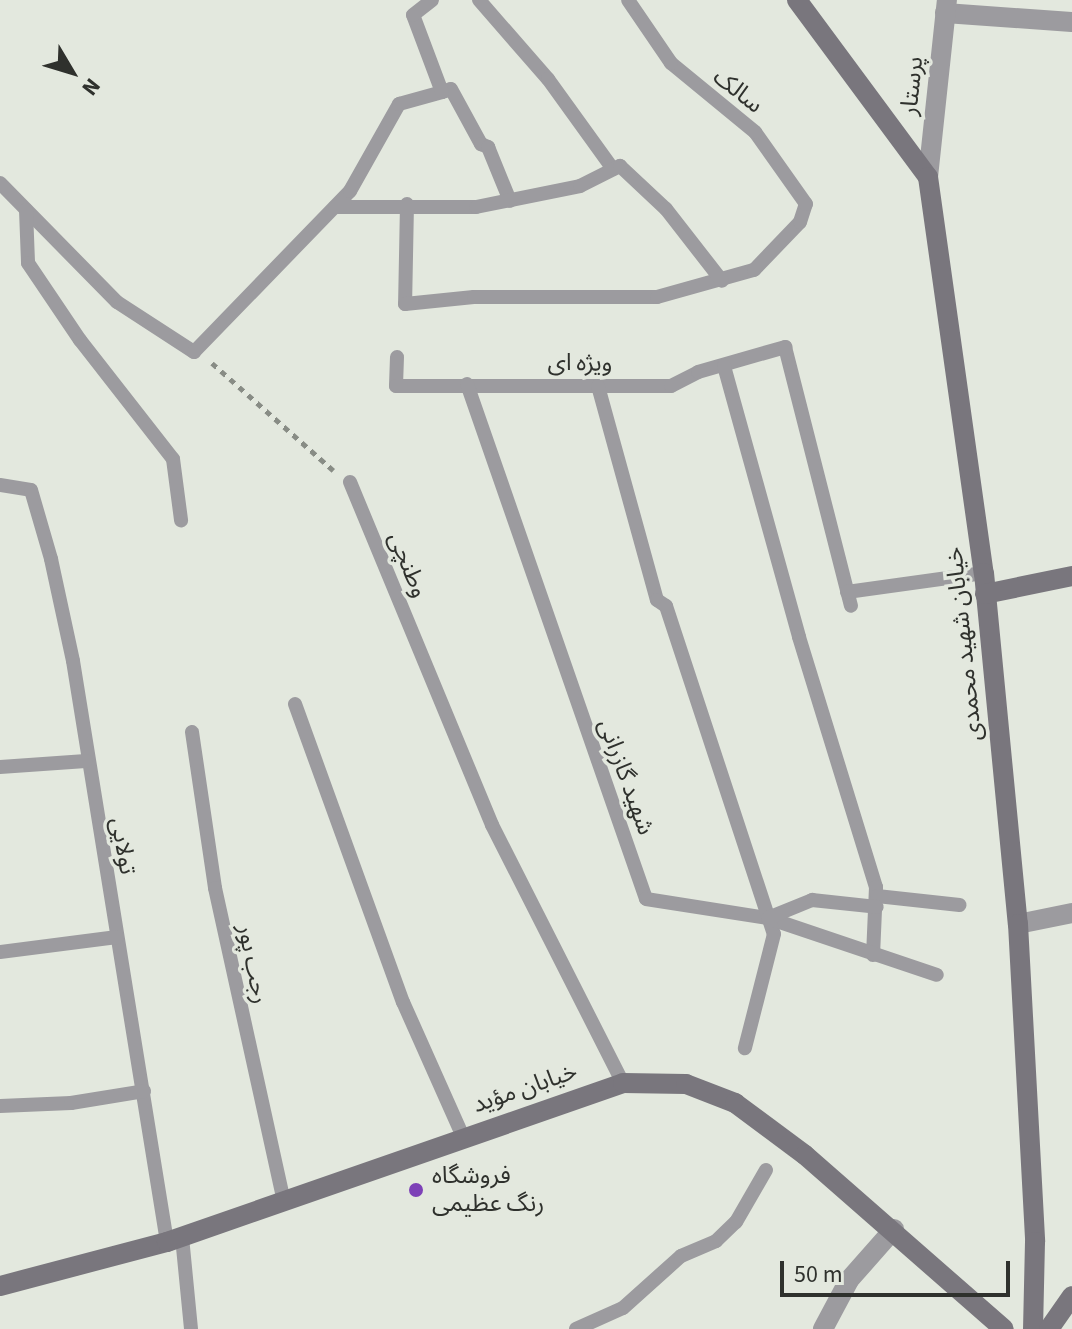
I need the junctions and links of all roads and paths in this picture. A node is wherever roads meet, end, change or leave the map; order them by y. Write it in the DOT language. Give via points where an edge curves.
graph roads {
  1 [pos="432,0"];
  2 [pos="479,0"];
  3 [pos="628,0"];
  4 [pos="797,0"];
  5 [pos="946,6"];
  6 [pos="1072,22"];
  7 [pos="442,92"];
  8 [pos="613,169"];
  9 [pos="928,177"];
  10 [pos="0,183"];
  11 [pos="510,201"];
  12 [pos="407,204"];
  13 [pos="335,207"];
  14 [pos="26,210"];
  15 [pos="722,281"];
  16 [pos="194,352"];
  17 [pos="397,357"];
  18 [pos="724,366"];
  19 [pos="467,384"];
  20 [pos="598,386"];
  21 [pos="350,482"];
  22 [pos="0,485"];
  23 [pos="181,520"];
  24 [pos="984,573"];
  25 [pos="1072,576"];
  26 [pos="985,594"];
  27 [pos="295,704"];
  28 [pos="192,732"];
  29 [pos="86,761"];
  30 [pos="0,767"];
  31 [pos="877,902"];
  32 [pos="960,905"];
  33 [pos="1072,913"];
  34 [pos="768,918"];
  35 [pos="1018,924"];
  36 [pos="117,937"];
  37 [pos="0,952"];
  38 [pos="873,955"];
  39 [pos="937,975"];
  40 [pos="745,1048"];
  41 [pos="623,1083"];
  42 [pos="144,1091"];
  43 [pos="0,1106"];
  44 [pos="463,1137"];
  45 [pos="766,1170"];
  46 [pos="284,1201"];
  47 [pos="894,1229"];
  48 [pos="174,1240"];
  49 [pos="0,1286"];
  50 [pos="1072,1296"];
  51 [pos="191,1329"];
  52 [pos="576,1329"];
  53 [pos="823,1329"];
  54 [pos="1004,1329"];
  55 [pos="1033,1329"];
  56 [pos="1049,1329"];
  1 -- 7 [label="lane" via="413,15"];
  2 -- 8 [label="lane" via="557,90"];
  3 -- 15 [label="lane, سالک" via="671,63 755,132 806,204 800,222 754,270"];
  4 -- 9 [label="street, خیابان شهید محمدی"];
  5 -- 6 [label="street"];
  5 -- 9 [label="street, پرستار"];
  7 -- 11 [label="lane" via="451,89 481,144 488,147"];
  7 -- 13 [label="lane" via="399,104 350,191"];
  8 -- 11 [label="lane" via="580,186"];
  8 -- 15 [label="lane" via="620,166 666,209"];
  9 -- 24 [label="street, خیابان شهید محمدی"];
  10 -- 14 [label="lane"];
  11 -- 12 [label="lane" via="445,209"];
  12 -- 13 [label="lane"];
  12 -- 15 [label="lane" via="405,304 474,297 657,297"];
  13 -- 16 [label="lane"];
  14 -- 16 [label="lane" via="117,302"];
  14 -- 23 [label="lane" via="28,263 173,459"];
  16 -- 21 [label="path" via="229,373 305,449"];
  17 -- 19 [label="lane, ویژه ای" via="396,386"];
  18 -- 20 [label="lane, ویژه ای" via="671,386"];
  18 -- 24 [label="lane, ویژه ای" via="785,347 849,599"];
  18 -- 31 [label="lane"];
  19 -- 20 [label="lane, ویژه ای"];
  19 -- 34 [label="lane, شهید گازرانی" via="646,899"];
  20 -- 34 [label="lane" via="657,600 666,606"];
  21 -- 41 [label="lane, وطنچی" via="492,825"];
  22 -- 29 [label="lane, تولایی" via="31,490 73,661"];
  24 -- 26 [label="street, خیابان شهید محمدی"];
  25 -- 26 [label="street"];
  26 -- 35 [label="street, خیابان شهید محمدی"];
  27 -- 44 [label="lane" via="403,1002"];
  28 -- 46 [label="lane, رجب پور" via="218,902"];
  29 -- 30 [label="lane"];
  29 -- 36 [label="lane, تولایی"];
  31 -- 32 [label="lane"];
  31 -- 34 [label="lane" via="812,900"];
  31 -- 38 [label="lane"];
  33 -- 35 [label="street"];
  34 -- 38 [label="lane, شهید گازرانی"];
  34 -- 40 [label="lane" via="774,934"];
  35 -- 55 [label="street, خیابان شهید محمدی" via="1035,1242"];
  36 -- 37 [label="lane"];
  36 -- 42 [label="lane, تولایی"];
  38 -- 39 [label="lane, شهید گازرانی"];
  41 -- 44 [label="street, خیابان مؤید"];
  41 -- 47 [label="street, خیابان مؤید" via="686,1084 735,1103"];
  42 -- 43 [label="lane" via="71,1103"];
  42 -- 48 [label="lane, تولایی"];
  44 -- 46 [label="street, خیابان مؤید"];
  45 -- 52 [label="lane" via="736,1222 716,1241 681,1256 623,1308"];
  46 -- 48 [label="street, خیابان مؤید"];
  47 -- 53 [label="street" via="849,1280"];
  47 -- 54 [label="street, خیابان مؤید"];
  48 -- 49 [label="street, خیابان مؤید"];
  48 -- 51 [label="lane, تولایی"];
  50 -- 56 [label="street"];
}
